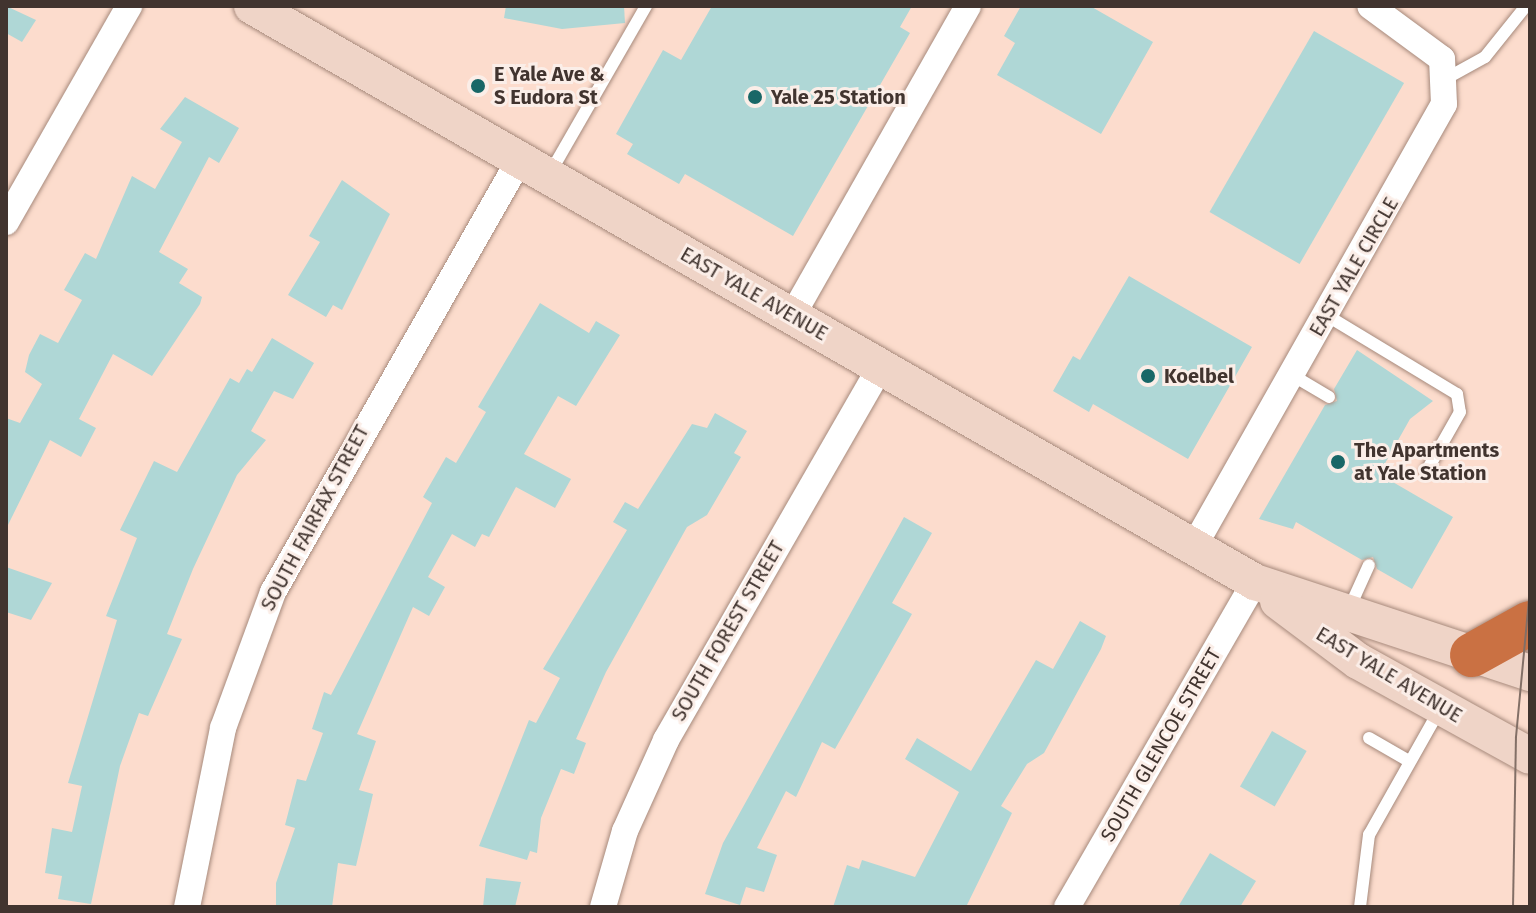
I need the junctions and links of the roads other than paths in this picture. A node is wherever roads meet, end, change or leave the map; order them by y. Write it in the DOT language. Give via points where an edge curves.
graph roads {
  1 [pos="129,6"];
  2 [pos="252,6"];
  3 [pos="646,6"];
  4 [pos="968,6"];
  5 [pos="1371,6"];
  6 [pos="1526,6"];
  7 [pos="1447,78"];
  8 [pos="534,167"];
  9 [pos="6,222"];
  10 [pos="1326,315"];
  11 [pos="792,316"];
  12 [pos="880,368"];
  13 [pos="1292,375"];
  14 [pos="1329,397"];
  15 [pos="1426,472"];
  16 [pos="1193,548"];
  17 [pos="1369,565"];
  18 [pos="1255,582"];
  19 [pos="1346,615"];
  20 [pos="1530,623"];
  21 [pos="1472,655"];
  22 [pos="1530,673"];
  23 [pos="1440,708"];
  24 [pos="1369,738"];
  25 [pos="1530,756"];
  26 [pos="1409,761"];
  27 [pos="187,907"];
  28 [pos="603,907"];
  29 [pos="1067,907"];
  30 [pos="1360,907"];
  1 -- 9 [label="street"];
  2 -- 8 [label="main road, EAST YALE AVENUE"];
  3 -- 8 [label="lane"];
  4 -- 11 [label="street"];
  5 -- 7 [label="street" via="1428,43"];
  6 -- 7 [label="lane" via="1485,57"];
  7 -- 10 [label="street, EAST YALE CIRCLE" via="1435,126"];
  8 -- 11 [label="main road, EAST YALE AVENUE"];
  8 -- 27 [label="street, SOUTH FAIRFAX STREET" via="273,592 220,741"];
  10 -- 13 [label="street, EAST YALE CIRCLE"];
  10 -- 15 [label="lane" via="1457,394 1460,412"];
  11 -- 12 [label="main road, EAST YALE AVENUE"];
  12 -- 16 [label="main road, EAST YALE AVENUE"];
  12 -- 28 [label="street, SOUTH FOREST STREET" via="666,740 625,831"];
  13 -- 14 [label="lane"];
  13 -- 16 [label="street, EAST YALE CIRCLE"];
  16 -- 18 [label="main road, EAST YALE AVENUE"];
  17 -- 19 [label="lane"];
  18 -- 19 [label="main road, EAST YALE AVENUE"];
  18 -- 23 [label="main road, EAST YALE AVENUE" via="1330,642"];
  18 -- 29 [label="street, SOUTH GLENCOE STREET"];
  19 -- 21 [label="main road, EAST YALE AVENUE"];
  20 -- 21 [label="highway"];
  21 -- 22 [label="main road, EAST YALE AVENUE"];
  23 -- 25 [label="main road, EAST YALE AVENUE"];
  23 -- 26 [label="lane"];
  24 -- 26 [label="lane"];
  26 -- 30 [label="lane" via="1365,844"];
}
